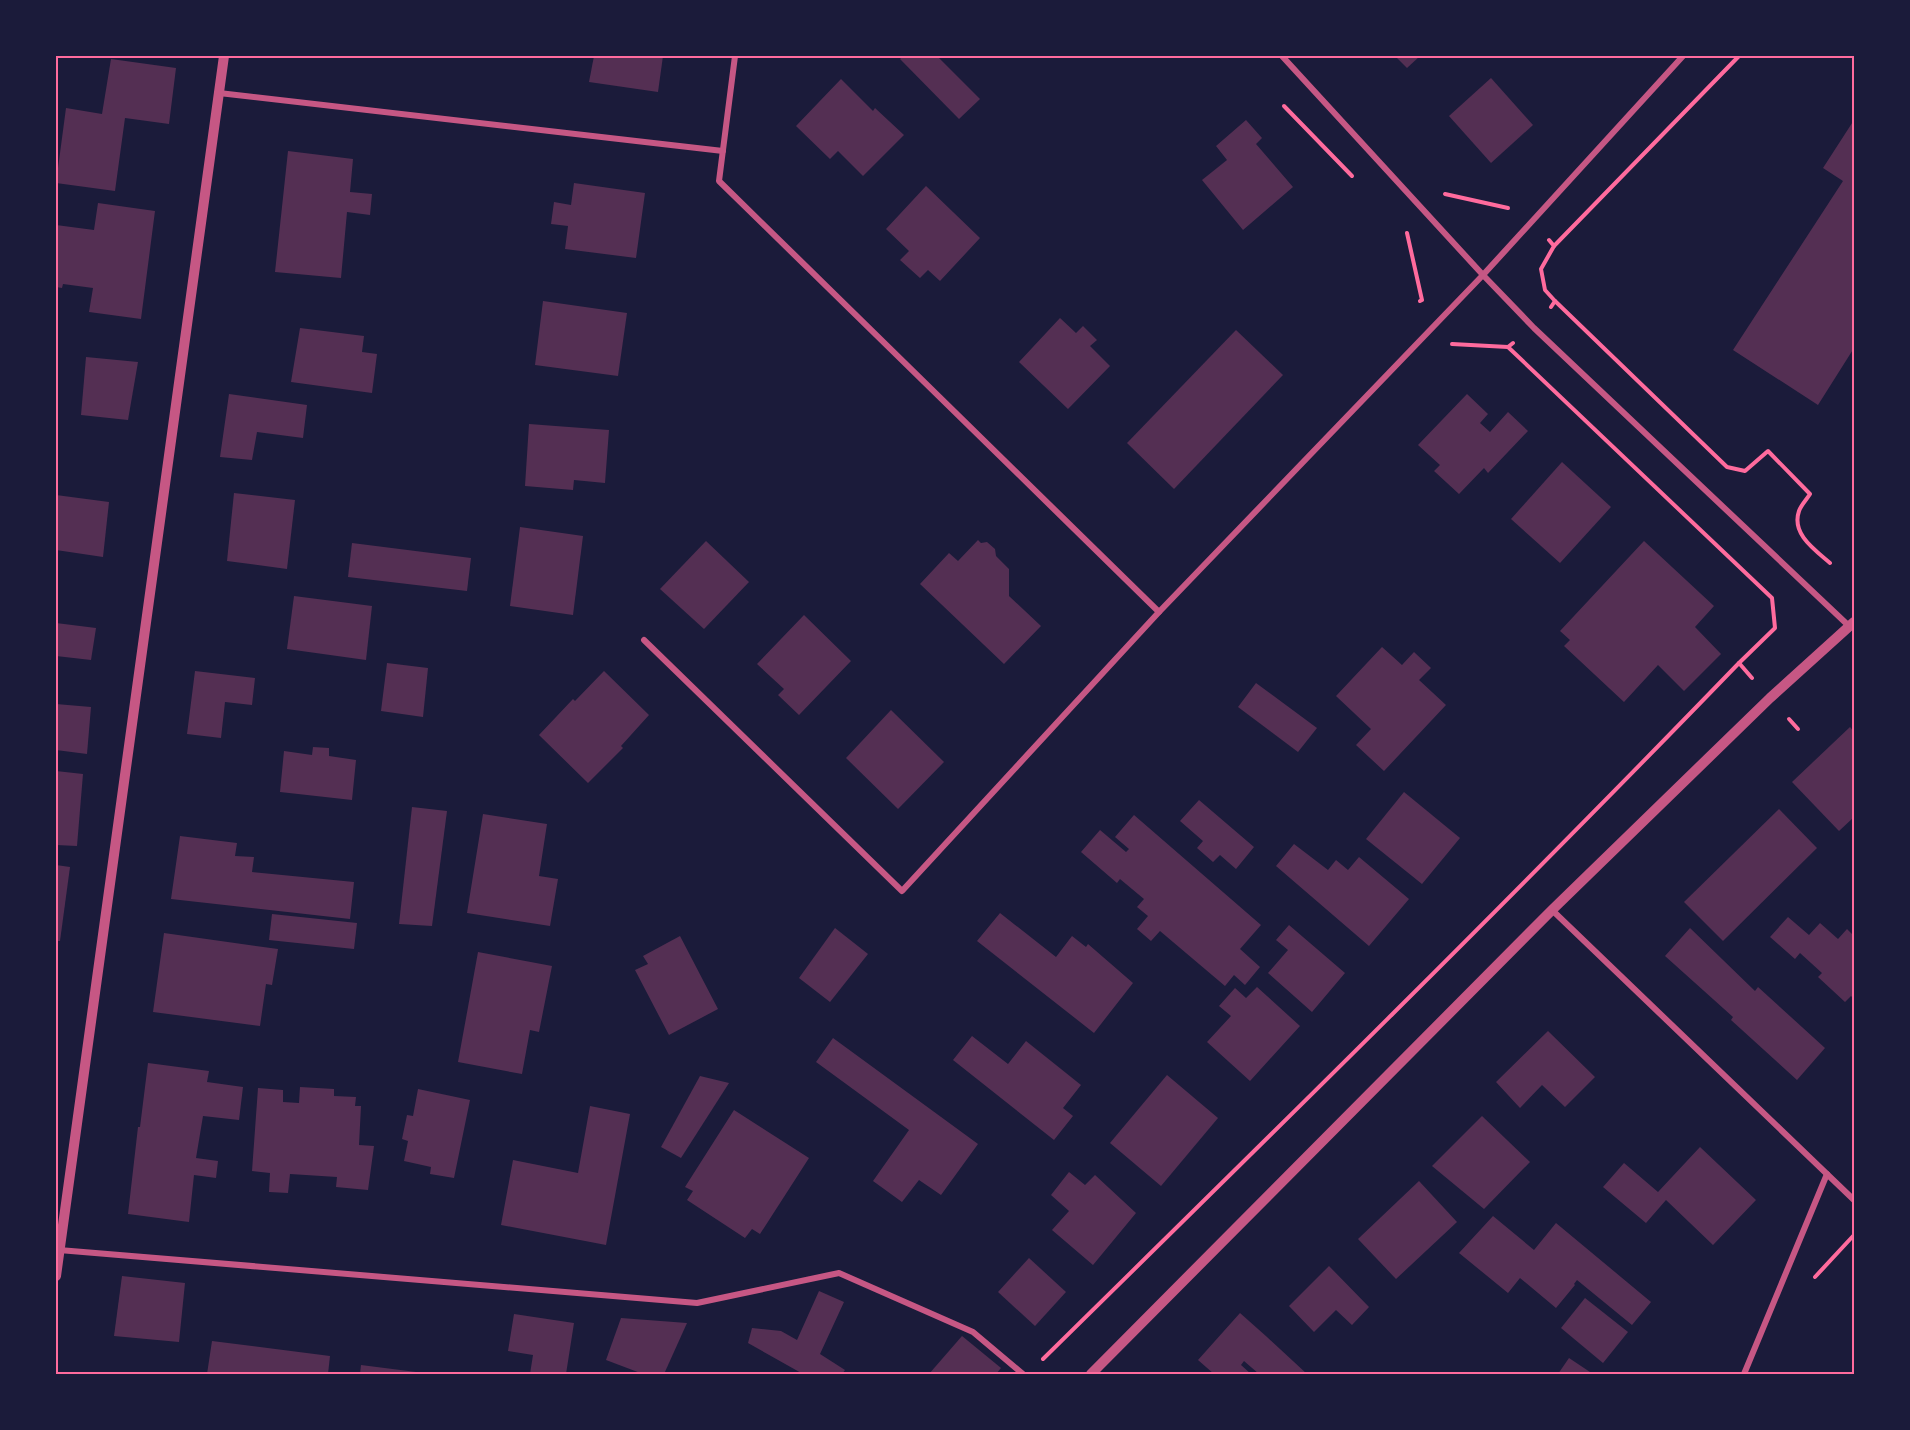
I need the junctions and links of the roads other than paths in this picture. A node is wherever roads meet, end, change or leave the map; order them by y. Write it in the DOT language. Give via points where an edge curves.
graph roads {
  1 [pos="224,56"];
  2 [pos="735,56"];
  3 [pos="1282,56"];
  4 [pos="1683,56"];
  5 [pos="219,93"];
  6 [pos="723,150"];
  7 [pos="1483,275"];
  8 [pos="1159,612"];
  9 [pos="1852,624"];
  10 [pos="644,640"];
  11 [pos="1552,910"];
  12 [pos="1827,1174"];
  13 [pos="1854,1200"];
  14 [pos="59,1250"];
  15 [pos="56,1276"];
  16 [pos="1023,1374"];
  17 [pos="1090,1374"];
  18 [pos="1744,1374"];
  1 -- 5 [label="street"];
  2 -- 6 [label="street"];
  3 -- 7 [label="street"];
  4 -- 7 [label="street"];
  5 -- 6 [label="street"];
  5 -- 14 [label="street"];
  6 -- 8 [label="street" via="719,181"];
  7 -- 8 [label="street"];
  7 -- 9 [label="street" via="1534,328"];
  8 -- 10 [label="street" via="903,891"];
  9 -- 11 [label="street" via="1770,698"];
  11 -- 12 [label="street"];
  11 -- 17 [label="street"];
  12 -- 13 [label="street"];
  12 -- 18 [label="street"];
  14 -- 15 [label="street"];
  14 -- 16 [label="street" via="697,1303 839,1273 973,1332"];
}
